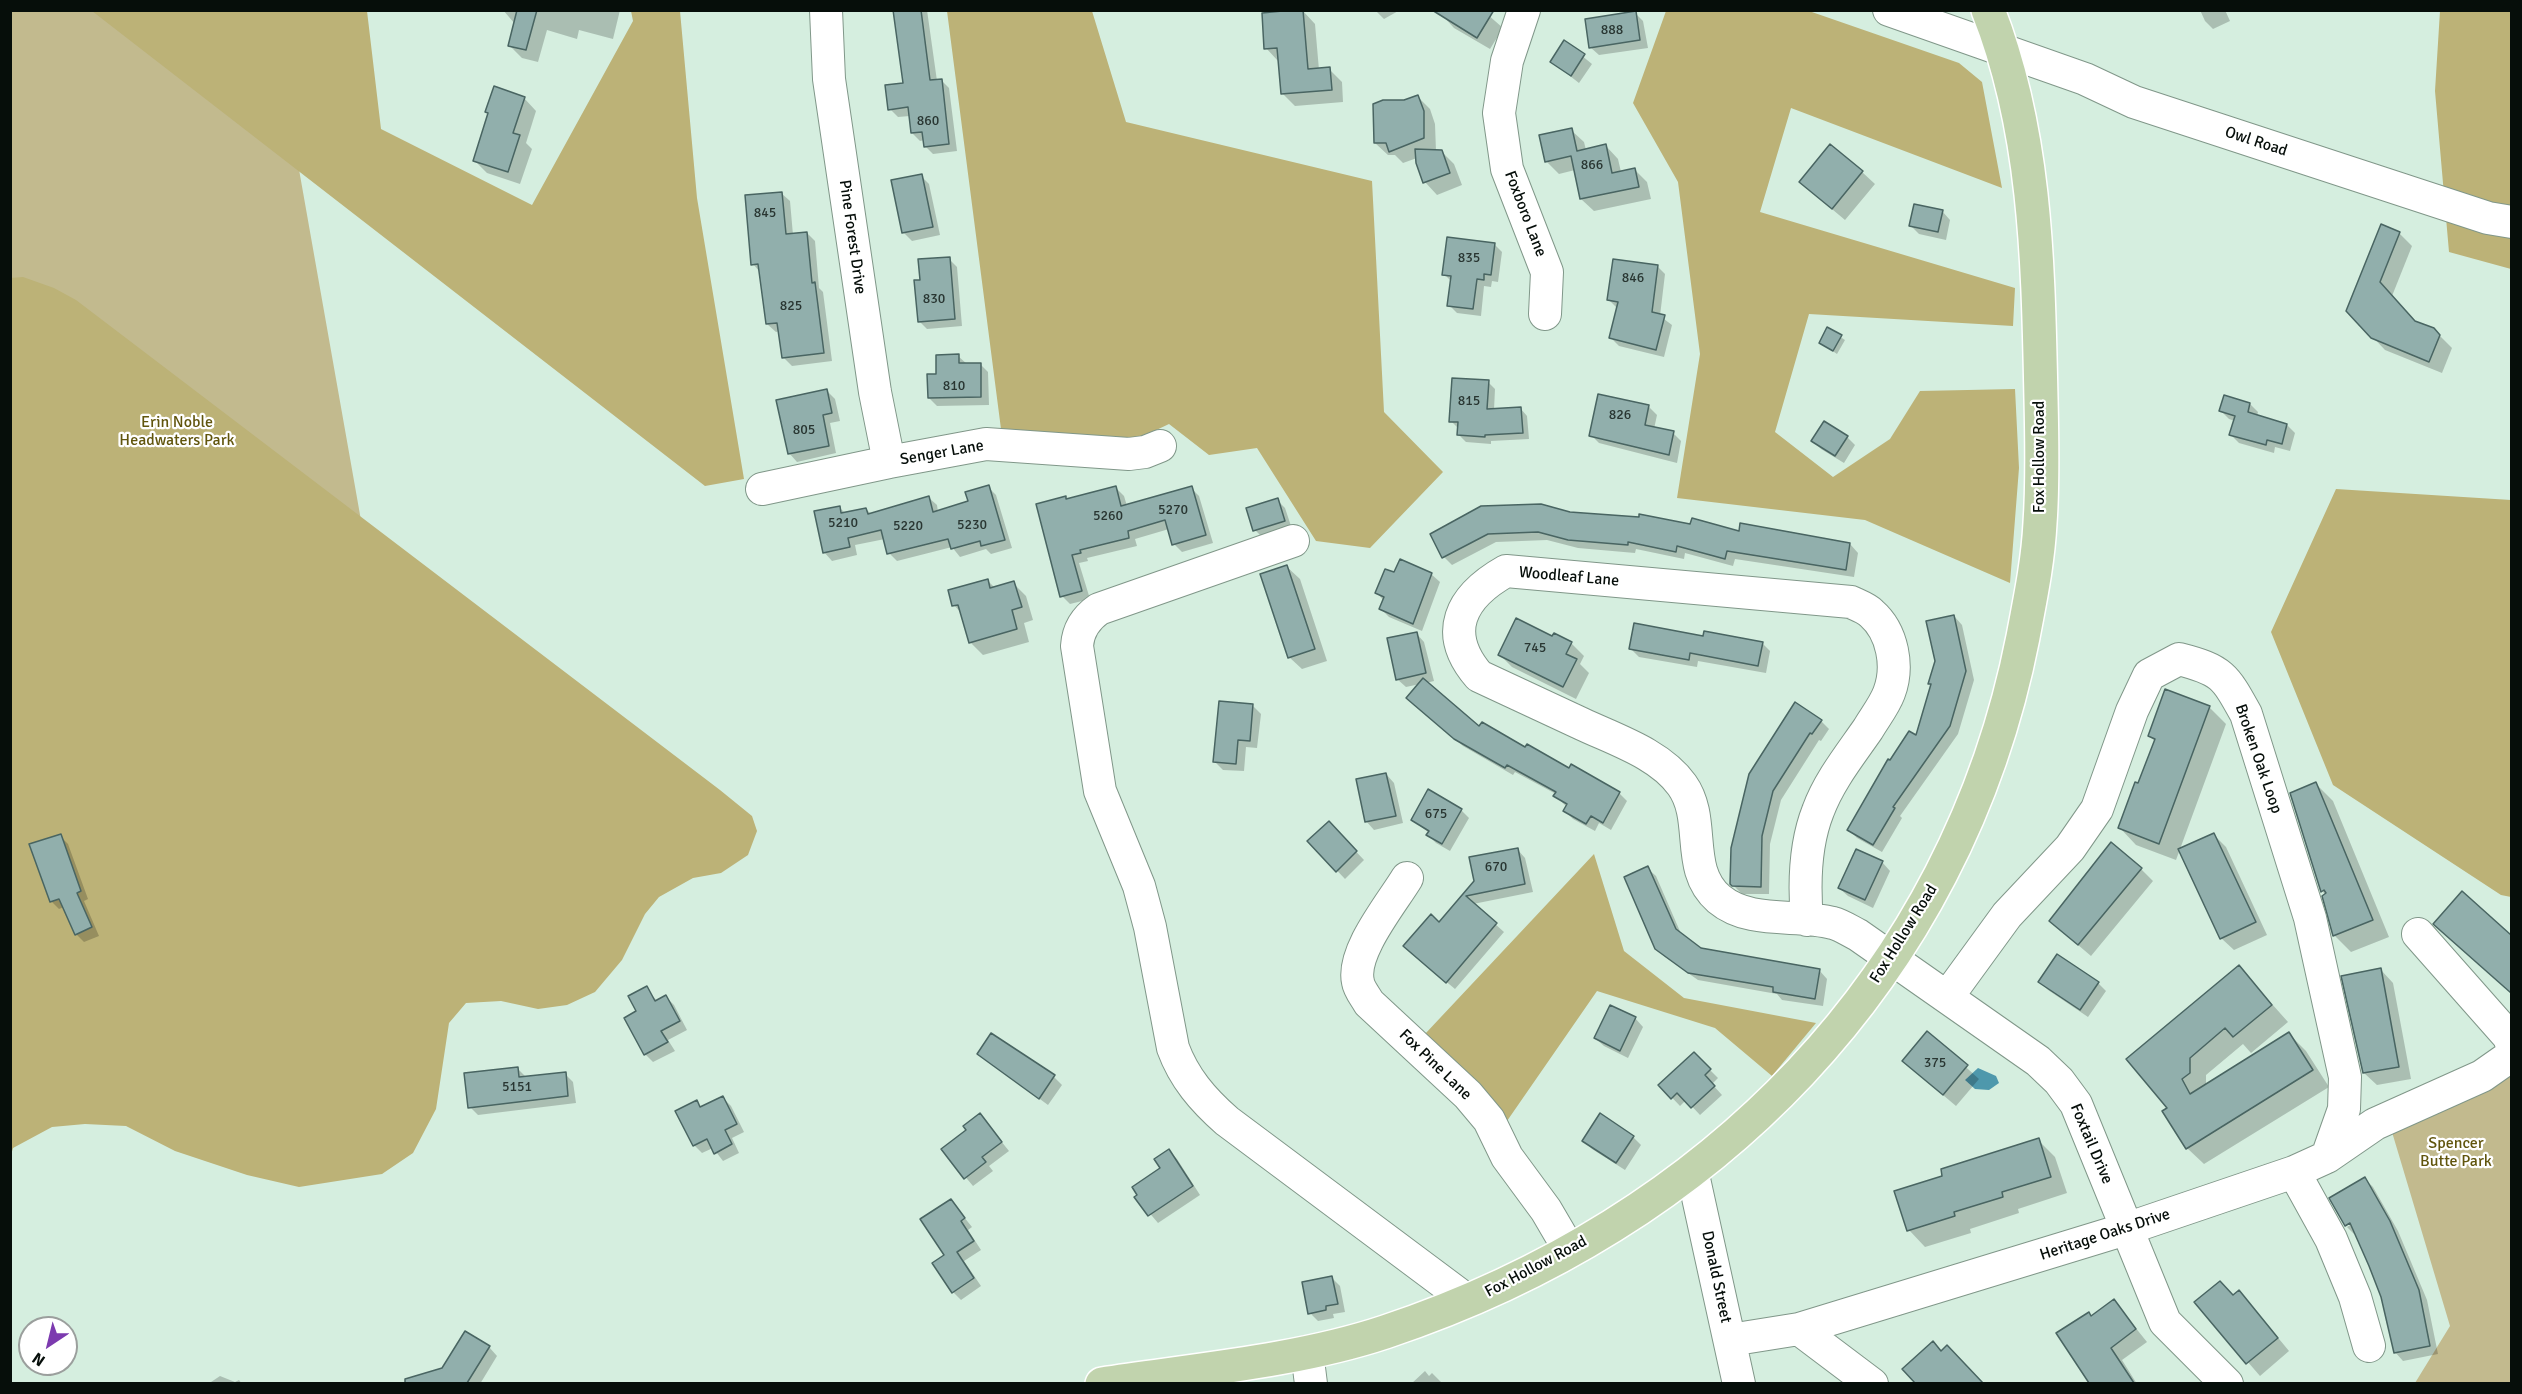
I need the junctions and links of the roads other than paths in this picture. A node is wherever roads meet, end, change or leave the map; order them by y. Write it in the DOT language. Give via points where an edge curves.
graph roads {
  1 [pos="826,10"];
  2 [pos="1524,10"];
  3 [pos="1889,10"];
  4 [pos="1988,10"];
  5 [pos="2004,51"];
  6 [pos="2511,222"];
  7 [pos="1545,314"];
  8 [pos="1160,446"];
  9 [pos="889,462"];
  10 [pos="762,489"];
  11 [pos="1293,541"];
  12 [pos="1407,878"];
  13 [pos="1807,920"];
  14 [pos="2418,934"];
  15 [pos="1890,958"];
  16 [pos="1948,996"];
  17 [pos="2511,1046"];
  18 [pos="2511,1055"];
  19 [pos="2327,1157"];
  20 [pos="1692,1170"];
  21 [pos="2294,1172"];
  22 [pos="2126,1229"];
  23 [pos="1570,1251"];
  24 [pos="1468,1301"];
  25 [pos="1799,1329"];
  26 [pos="1730,1340"];
  27 [pos="2369,1346"];
  28 [pos="1307,1352"];
  29 [pos="1133,1381"];
  30 [pos="1102,1383"];
  31 [pos="1311,1383"];
  32 [pos="1739,1383"];
  33 [pos="1872,1383"];
  34 [pos="2227,1383"];
  1 -- 9 [label="street, Pine Forest Drive" via="830,79 875,392"];
  2 -- 7 [label="street, Foxboro Lane" via="1508,61 1499,113 1507,169 1547,272"];
  3 -- 5 [label="street, Owl Road"];
  4 -- 5 [label="main road, Fox Hollow Road"];
  5 -- 6 [label="street, Owl Road" via="2085,79 2134,102 2488,218"];
  5 -- 15 [label="main road, Fox Hollow Road" via="2031,179 2042,456 2040,526 2014,680 1983,784 1932,891"];
  8 -- 9 [label="street, Senger Lane" via="1129,454 986,444"];
  9 -- 10 [label="street, Senger Lane"];
  11 -- 24 [label="street" via="1099,609 1084,623 1077,646 1100,791 1139,886 1173,1048 1192,1086 1227,1120"];
  12 -- 23 [label="street, Fox Pine Lane" via="1365,945 1357,965 1358,983 1369,1003 1468,1095 1489,1120 1507,1157"];
  13 -- 13 [label="street, Woodleaf Lane" via="1742,912 1720,900 1707,887 1698,866 1692,807 1683,786 1664,766 1638,750 1479,676 1460,645 1459,624 1474,594 1506,571 1851,602 1871,612 1893,652 1894,673 1880,710 1817,812 1810,837"];
  13 -- 15 [label="street, Woodleaf Lane" via="1833,923"];
  14 -- 17 [label="street" via="2509,1037"];
  15 -- 16 [label="street, Foxtail Drive"];
  15 -- 20 [label="main road, Fox Hollow Road" via="1814,1060 1736,1136"];
  16 -- 19 [label="street, Broken Oak Loop" via="2007,915 2070,848 2097,809 2149,675 2179,659 2210,667 2230,685 2246,714 2310,918 2345,1077 2344,1110"];
  16 -- 22 [label="street, Foxtail Drive" via="2038,1061 2059,1081 2076,1104"];
  18 -- 19 [label="street" via="2482,1076 2375,1124"];
  19 -- 21 [label="street"];
  20 -- 23 [label="main road, Fox Hollow Road" via="1632,1214"];
  20 -- 26 [label="street, Donald Street"];
  21 -- 22 [label="street, Heritage Oaks Drive"];
  21 -- 27 [label="street" via="2331,1239 2355,1297"];
  22 -- 25 [label="street, Heritage Oaks Drive"];
  22 -- 34 [label="street, Foxtail Drive" via="2165,1322"];
  23 -- 24 [label="main road, Fox Hollow Road"];
  24 -- 28 [label="main road, Fox Hollow Road" via="1380,1334"];
  25 -- 26 [label="street, Heritage Oaks Drive"];
  25 -- 33 [label="street"];
  26 -- 32 [label="street, Donald Street"];
  28 -- 29 [label="main road, Fox Hollow Road"];
  28 -- 31 [label="street"];
  29 -- 30 [label="main road, Fox Hollow Road"];
}
